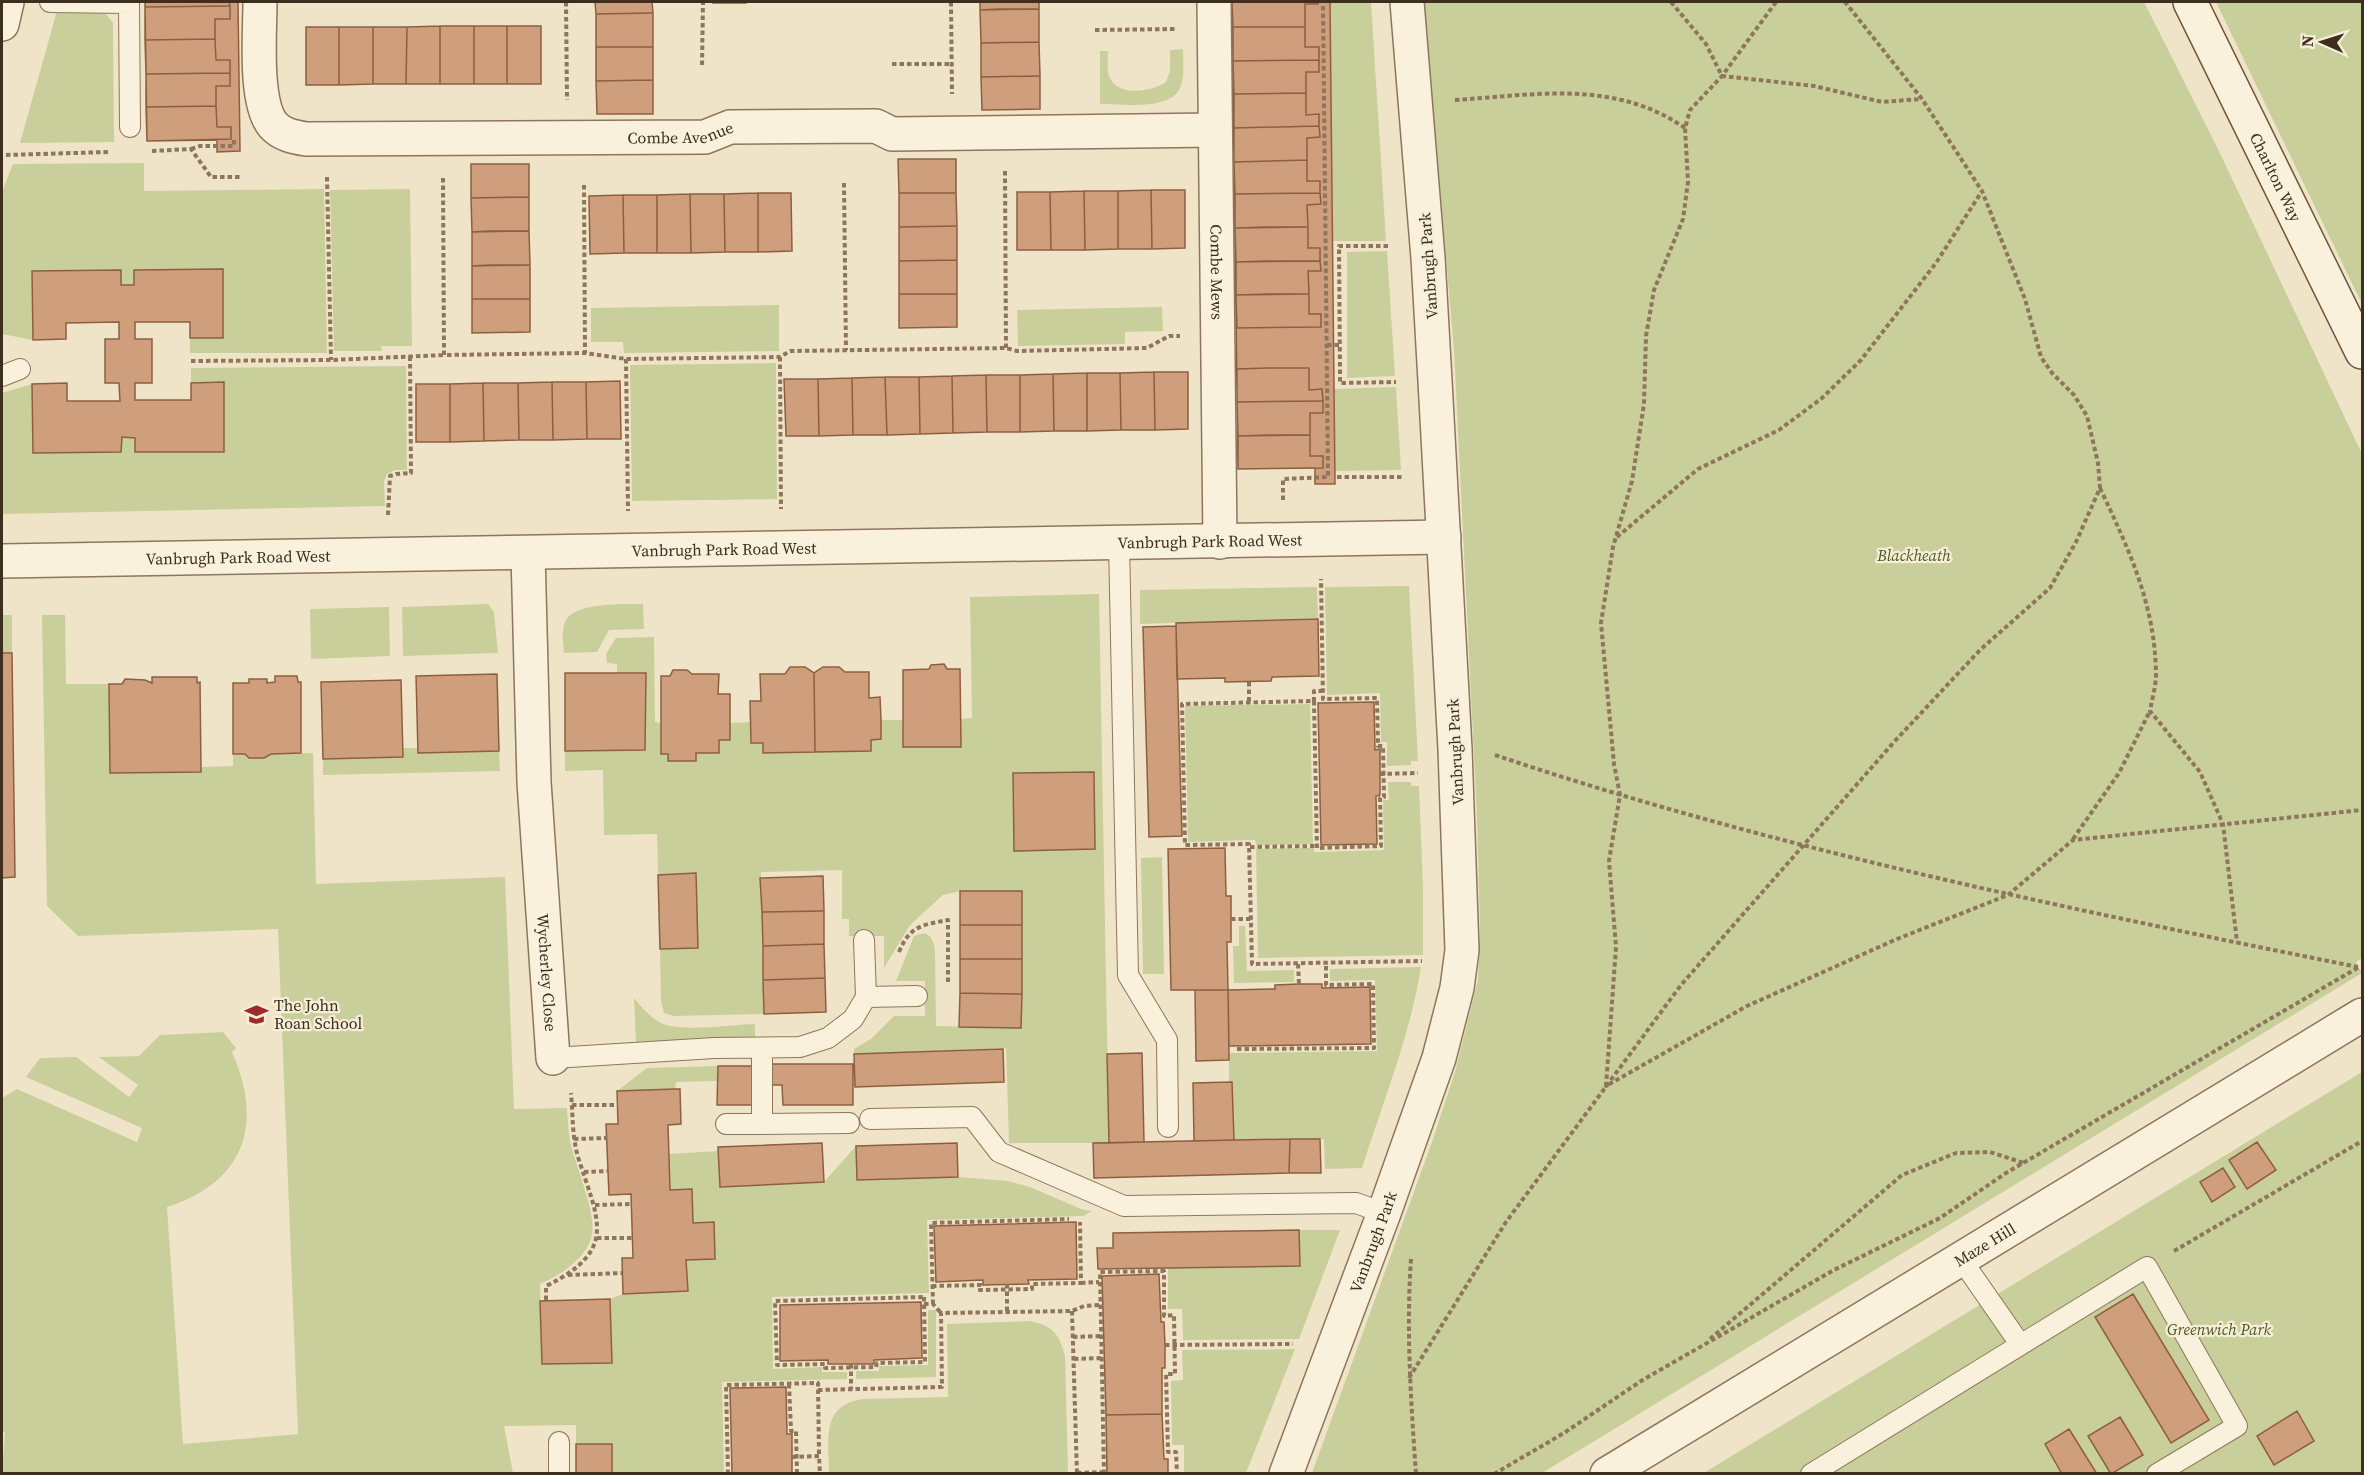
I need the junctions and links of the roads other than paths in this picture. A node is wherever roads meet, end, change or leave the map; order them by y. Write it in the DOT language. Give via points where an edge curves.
graph roads {
  1 [pos="7,2"];
  2 [pos="50,2"];
  3 [pos="129,2"];
  4 [pos="260,2"];
  5 [pos="1214,2"];
  6 [pos="1407,2"];
  7 [pos="2190,2"];
  8 [pos="2,24"];
  9 [pos="130,127"];
  10 [pos="1215,130"];
  11 [pos="2362,352"];
  12 [pos="1444,537"];
  13 [pos="1220,542"];
  14 [pos="1119,543"];
  15 [pos="528,553"];
  16 [pos="2,561"];
  17 [pos="864,940"];
  18 [pos="917,996"];
  19 [pos="874,997"];
  20 [pos="2362,1015"];
  21 [pos="762,1048"];
  22 [pos="559,1058"];
  23 [pos="870,1119"];
  24 [pos="849,1123"];
  25 [pos="726,1124"];
  26 [pos="762,1124"];
  27 [pos="1168,1126"];
  28 [pos="1384,1213"];
  29 [pos="1961,1259"];
  30 [pos="2020,1344"];
  31 [pos="559,1442"];
  32 [pos="559,1473"];
  33 [pos="1286,1473"];
  34 [pos="1607,1473"];
  35 [pos="1811,1473"];
  36 [pos="2157,1473"];
  1 -- 8 [label="street"];
  2 -- 3 [label="lane"];
  3 -- 9 [label="lane"];
  4 -- 10 [label="street, Combe Avenue" via="261,97 266,114 274,127 288,136 306,139 705,136 730,127 876,126 892,134"];
  5 -- 10 [label="street, Combe Mews"];
  6 -- 12 [label="street, Vanbrugh Park" via="1428,258"];
  7 -- 11 [label="street, Charlton Way"];
  10 -- 13 [label="street, Combe Mews"];
  12 -- 13 [label="street, Vanbrugh Park Road West"];
  12 -- 28 [label="street, Vanbrugh Park" via="1462,950 1457,988 1438,1058"];
  13 -- 14 [label="street, Vanbrugh Park Road West"];
  14 -- 15 [label="street, Vanbrugh Park Road West"];
  14 -- 27 [label="lane" via="1128,975 1167,1040"];
  15 -- 16 [label="street, Vanbrugh Park Road West"];
  15 -- 22 [label="street, Wycherley Close" via="534,782"];
  17 -- 19 [label="lane"];
  18 -- 19 [label="lane"];
  19 -- 21 [label="lane" via="828,1038 801,1047"];
  20 -- 29 [label="street, Maze Hill"];
  21 -- 22 [label="lane"];
  21 -- 26 [label="lane"];
  23 -- 28 [label="lane" via="972,1117 999,1152 1124,1206 1356,1203"];
  24 -- 26 [label="lane"];
  25 -- 26 [label="lane"];
  28 -- 33 [label="street, Vanbrugh Park"];
  29 -- 30 [label="lane"];
  29 -- 34 [label="street, Maze Hill"];
  30 -- 35 [label="lane"];
  30 -- 36 [label="lane" via="2146,1267 2237,1426"];
  31 -- 32 [label="lane"];
}
